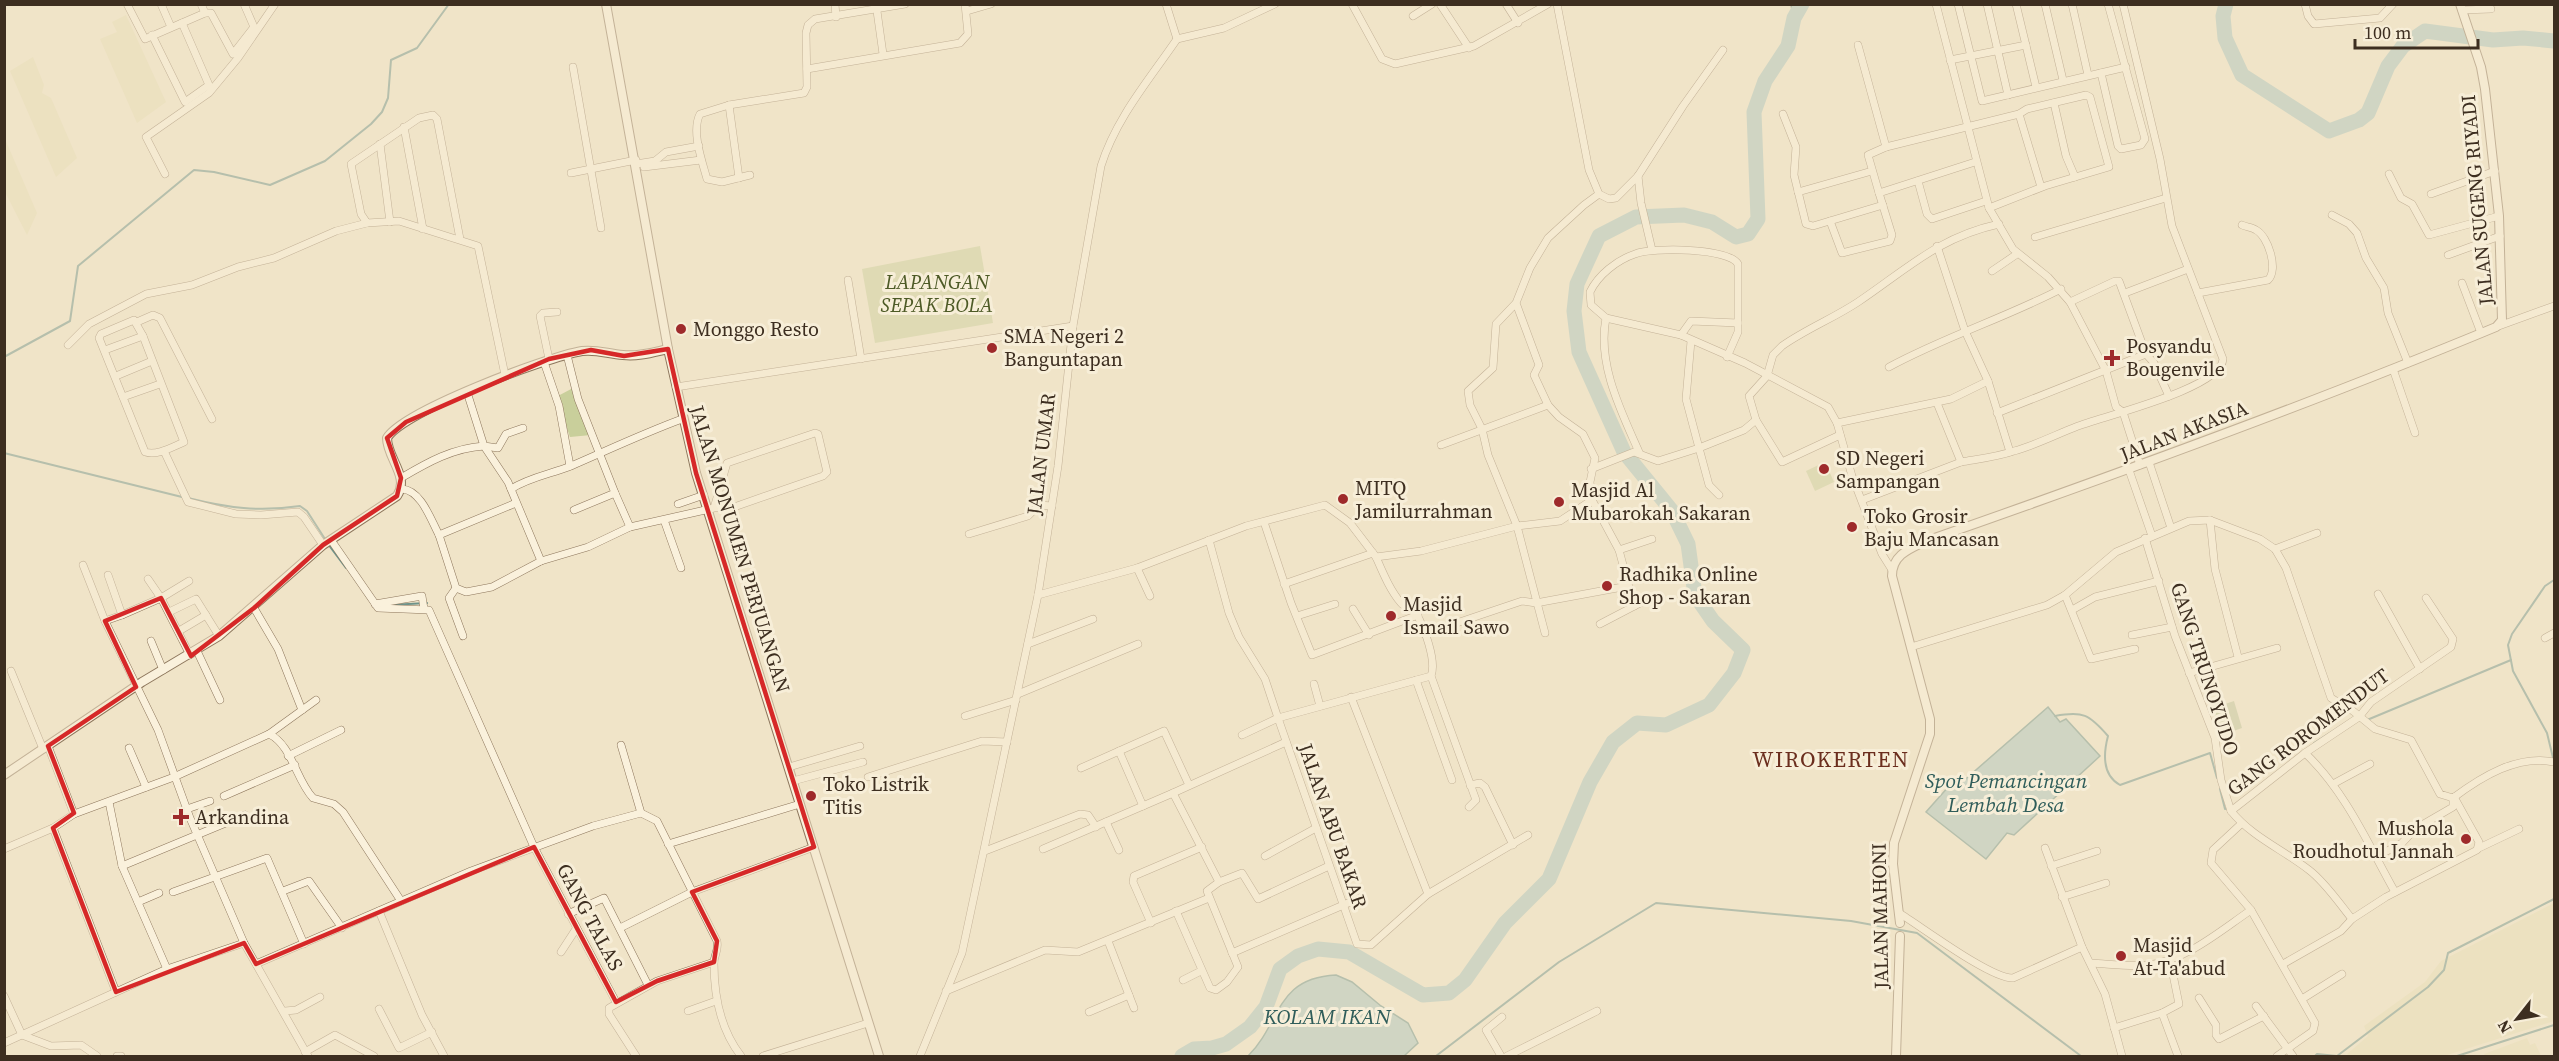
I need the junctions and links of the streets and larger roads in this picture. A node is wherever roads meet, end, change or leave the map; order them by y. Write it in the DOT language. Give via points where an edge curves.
graph roads {
  1 [pos="127,4"];
  2 [pos="161,4"];
  3 [pos="201,4"];
  4 [pos="244,4"];
  5 [pos="275,4"];
  6 [pos="606,4"];
  7 [pos="835,4"];
  8 [pos="905,4"];
  9 [pos="991,4"];
  10 [pos="1166,4"];
  11 [pos="1275,4"];
  12 [pos="1352,4"];
  13 [pos="1432,4"];
  14 [pos="1506,4"];
  15 [pos="1548,4"];
  16 [pos="1557,4"];
  17 [pos="1936,4"];
  18 [pos="1958,4"];
  19 [pos="1987,4"];
  20 [pos="2016,4"];
  21 [pos="2045,4"];
  22 [pos="2072,4"];
  23 [pos="2108,4"];
  24 [pos="2123,4"];
  25 [pos="2305,4"];
  26 [pos="2393,4"];
  27 [pos="1443,6"];
  28 [pos="876,7"];
  29 [pos="966,8"];
  30 [pos="2462,9"];
  31 [pos="2491,9"];
  32 [pos="205,13"];
  33 [pos="1413,16"];
  34 [pos="836,17"];
  35 [pos="182,22"];
  36 [pos="1518,23"];
  37 [pos="171,27"];
  38 [pos="152,35"];
  39 [pos="1177,39"];
  40 [pos="1858,45"];
  41 [pos="2026,45"];
  42 [pos="1469,48"];
  43 [pos="1996,49"];
  44 [pos="1723,50"];
  45 [pos="883,54"];
  46 [pos="1969,54"];
  47 [pos="1950,60"];
  48 [pos="573,67"];
  49 [pos="2126,67"];
  50 [pos="807,69"];
  51 [pos="2101,73"];
  52 [pos="2088,75"];
  53 [pos="2063,80"];
  54 [pos="2036,87"];
  55 [pos="2008,94"];
  56 [pos="2054,103"];
  57 [pos="729,105"];
  58 [pos="1783,114"];
  59 [pos="2019,114"];
  60 [pos="405,127"];
  61 [pos="1965,127"];
  62 [pos="380,144"];
  63 [pos="699,146"];
  64 [pos="1886,147"];
  65 [pos="701,159"];
  66 [pos="1975,162"];
  67 [pos="636,164"];
  68 [pos="591,169"];
  69 [pos="1872,171"];
  70 [pos="2495,171"];
  71 [pos="571,173"];
  72 [pos="165,174"];
  73 [pos="2389,174"];
  74 [pos="750,175"];
  75 [pos="1638,176"];
  76 [pos="2075,177"];
  77 [pos="739,178"];
  78 [pos="1918,181"];
  79 [pos="2041,187"];
  80 [pos="1798,192"];
  81 [pos="1879,193"];
  82 [pos="1599,194"];
  83 [pos="2431,194"];
  84 [pos="2166,198"];
  85 [pos="1883,205"];
  86 [pos="1988,205"];
  87 [pos="2332,215"];
  88 [pos="2499,216"];
  89 [pos="1830,221"];
  90 [pos="390,222"];
  91 [pos="367,223"];
  92 [pos="1999,224"];
  93 [pos="2242,225"];
  94 [pos="601,228"];
  95 [pos="423,229"];
  96 [pos="2500,236"];
  97 [pos="2035,237"];
  98 [pos="460,239"];
  99 [pos="1937,246"];
  100 [pos="1652,250"];
  101 [pos="2017,254"];
  102 [pos="2448,255"];
  103 [pos="2188,269"];
  104 [pos="1992,271"];
  105 [pos="848,280"];
  106 [pos="2463,283"];
  107 [pos="2061,289"];
  108 [pos="2125,293"];
  109 [pos="2198,293"];
  110 [pos="2070,302"];
  111 [pos="1516,303"];
  112 [pos="2554,306"];
  113 [pos="557,312"];
  114 [pos="1606,318"];
  115 [pos="137,322"];
  116 [pos="1738,323"];
  117 [pos="1073,326"];
  118 [pos="2496,327"];
  119 [pos="1965,331"];
  120 [pos="2481,333"];
  121 [pos="1681,334"];
  122 [pos="143,336"];
  123 [pos="1691,341"];
  124 [pos="68,345"];
  125 [pos="668,349"];
  126 [pos="105,350"];
  127 [pos="2146,354"];
  128 [pos="567,355"];
  129 [pos="1727,357"];
  130 [pos="861,359"];
  131 [pos="546,360"];
  132 [pos="152,361"];
  133 [pos="2408,363"];
  134 [pos="1889,367"];
  135 [pos="2393,369"];
  136 [pos="2106,371"];
  137 [pos="505,375"];
  138 [pos="116,376"];
  139 [pos="1767,376"];
  140 [pos="1988,381"];
  141 [pos="160,384"];
  142 [pos="676,387"];
  143 [pos="466,392"];
  144 [pos="2169,396"];
  145 [pos="123,397"];
  146 [pos="1937,403"];
  147 [pos="1548,405"];
  148 [pos="2123,412"];
  149 [pos="1997,413"];
  150 [pos="212,419"];
  151 [pos="682,419"];
  152 [pos="1756,420"];
  153 [pos="1837,423"];
  154 [pos="523,428"];
  155 [pos="1482,429"];
  156 [pos="2415,433"];
  157 [pos="1840,435"];
  158 [pos="1441,445"];
  159 [pos="484,446"];
  160 [pos="1699,448"];
  161 [pos="164,451"];
  162 [pos="598,452"];
  163 [pos="1639,452"];
  164 [pos="2010,452"];
  165 [pos="1960,462"];
  166 [pos="2144,464"];
  167 [pos="570,466"];
  168 [pos="1591,469"];
  169 [pos="2129,470"];
  170 [pos="401,478"];
  171 [pos="402,489"];
  172 [pos="511,489"];
  173 [pos="615,493"];
  174 [pos="704,495"];
  175 [pos="1719,495"];
  176 [pos="1592,500"];
  177 [pos="1862,500"];
  178 [pos="516,503"];
  179 [pos="678,504"];
  180 [pos="1051,506"];
  181 [pos="712,509"];
  182 [pos="574,510"];
  183 [pos="664,520"];
  184 [pos="2210,520"];
  185 [pos="1264,522"];
  186 [pos="1518,526"];
  187 [pos="630,527"];
  188 [pos="2171,528"];
  189 [pos="2317,533"];
  190 [pos="969,534"];
  191 [pos="439,535"];
  192 [pos="2149,537"];
  193 [pos="1652,539"];
  194 [pos="1209,540"];
  195 [pos="327,542"];
  196 [pos="2275,549"];
  197 [pos="1619,550"];
  198 [pos="1374,555"];
  199 [pos="541,561"];
  200 [pos="83,565"];
  201 [pos="681,568"];
  202 [pos="1137,568"];
  203 [pos="1892,570"];
  204 [pos="108,575"];
  205 [pos="148,579"];
  206 [pos="189,581"];
  207 [pos="2158,581"];
  208 [pos="1284,584"];
  209 [pos="1628,586"];
  210 [pos="456,588"];
  211 [pos="2378,594"];
  212 [pos="1038,595"];
  213 [pos="2065,595"];
  214 [pos="1150,596"];
  215 [pos="160,598"];
  216 [pos="2426,598"];
  217 [pos="1646,600"];
  218 [pos="1536,603"];
  219 [pos="375,604"];
  220 [pos="1335,604"];
  221 [pos="1634,606"];
  222 [pos="254,608"];
  223 [pos="424,609"];
  224 [pos="1353,609"];
  225 [pos="2072,610"];
  226 [pos="169,612"];
  227 [pos="122,615"];
  228 [pos="206,615"];
  229 [pos="1297,615"];
  230 [pos="1418,615"];
  231 [pos="1093,620"];
  232 [pos="105,621"];
  233 [pos="1600,624"];
  234 [pos="2172,627"];
  235 [pos="179,631"];
  236 [pos="1545,633"];
  237 [pos="2554,633"];
  238 [pos="1424,634"];
  239 [pos="1369,635"];
  240 [pos="2132,635"];
  241 [pos="219,636"];
  242 [pos="463,636"];
  243 [pos="2545,638"];
  244 [pos="151,641"];
  245 [pos="1028,644"];
  246 [pos="1138,644"];
  247 [pos="1911,647"];
  248 [pos="2277,648"];
  249 [pos="2135,649"];
  250 [pos="194,653"];
  251 [pos="2238,657"];
  252 [pos="2420,669"];
  253 [pos="163,670"];
  254 [pos="11,671"];
  255 [pos="2189,673"];
  256 [pos="1431,676"];
  257 [pos="1416,680"];
  258 [pos="1314,684"];
  259 [pos="136,687"];
  260 [pos="1017,697"];
  261 [pos="1351,697"];
  262 [pos="220,700"];
  263 [pos="316,700"];
  264 [pos="1320,706"];
  265 [pos="302,710"];
  266 [pos="965,716"];
  267 [pos="2359,717"];
  268 [pos="1278,718"];
  269 [pos="341,730"];
  270 [pos="269,734"];
  271 [pos="1242,735"];
  272 [pos="1007,742"];
  273 [pos="1286,742"];
  274 [pos="621,745"];
  275 [pos="860,746"];
  276 [pos="45,748"];
  277 [pos="129,748"];
  278 [pos="1119,751"];
  279 [pos="2305,753"];
  280 [pos="288,756"];
  281 [pos="862,762"];
  282 [pos="2554,762"];
  283 [pos="2370,764"];
  284 [pos="295,765"];
  285 [pos="789,767"];
  286 [pos="1081,768"];
  287 [pos="4,775"];
  288 [pos="174,777"];
  289 [pos="868,777"];
  290 [pos="1452,780"];
  291 [pos="793,781"];
  292 [pos="2333,784"];
  293 [pos="1189,785"];
  294 [pos="1470,785"];
  295 [pos="146,788"];
  296 [pos="1173,793"];
  297 [pos="224,796"];
  298 [pos="2454,798"];
  299 [pos="210,801"];
  300 [pos="109,802"];
  301 [pos="800,804"];
  302 [pos="1143,806"];
  303 [pos="1469,807"];
  304 [pos="187,809"];
  305 [pos="2231,812"];
  306 [pos="641,813"];
  307 [pos="74,814"];
  308 [pos="245,815"];
  309 [pos="1106,822"];
  310 [pos="2241,824"];
  311 [pos="1096,827"];
  312 [pos="52,828"];
  313 [pos="1316,828"];
  314 [pos="2519,829"];
  315 [pos="198,834"];
  316 [pos="1528,835"];
  317 [pos="669,844"];
  318 [pos="1513,844"];
  319 [pos="534,847"];
  320 [pos="814,847"];
  321 [pos="1202,847"];
  322 [pos="2045,848"];
  323 [pos="2479,848"];
  324 [pos="4,849"];
  325 [pos="1043,849"];
  326 [pos="1119,850"];
  327 [pos="985,851"];
  328 [pos="2097,851"];
  329 [pos="1265,856"];
  330 [pos="2376,857"];
  331 [pos="122,866"];
  332 [pos="1329,866"];
  333 [pos="2051,866"];
  334 [pos="218,878"];
  335 [pos="1219,882"];
  336 [pos="2106,883"];
  337 [pos="283,891"];
  338 [pos="173,892"];
  339 [pos="692,892"];
  340 [pos="2395,892"];
  341 [pos="159,893"];
  342 [pos="1428,894"];
  343 [pos="1362,897"];
  344 [pos="2062,897"];
  345 [pos="1209,898"];
  346 [pos="401,901"];
  347 [pos="138,902"];
  348 [pos="1343,905"];
  349 [pos="2251,910"];
  350 [pos="379,911"];
  351 [pos="1176,911"];
  352 [pos="568,914"];
  353 [pos="1900,918"];
  354 [pos="2352,919"];
  355 [pos="1150,923"];
  356 [pos="342,928"];
  357 [pos="620,928"];
  358 [pos="576,929"];
  359 [pos="1900,936"];
  360 [pos="1107,941"];
  361 [pos="244,943"];
  362 [pos="304,944"];
  363 [pos="2082,947"];
  364 [pos="561,952"];
  365 [pos="1232,953"];
  366 [pos="2170,960"];
  367 [pos="714,962"];
  368 [pos="2091,963"];
  369 [pos="256,964"];
  370 [pos="2283,964"];
  371 [pos="167,969"];
  372 [pos="1201,971"];
  373 [pos="2342,974"];
  374 [pos="1183,980"];
  375 [pos="648,986"];
  376 [pos="946,991"];
  377 [pos="116,992"];
  378 [pos="1130,995"];
  379 [pos="4,996"];
  380 [pos="320,997"];
  381 [pos="2199,998"];
  382 [pos="2302,999"];
  383 [pos="716,1001"];
  384 [pos="616,1002"];
  385 [pos="2256,1006"];
  386 [pos="1134,1008"];
  387 [pos="379,1009"];
  388 [pos="285,1011"];
  389 [pos="688,1011"];
  390 [pos="1597,1011"];
  391 [pos="1089,1012"];
  392 [pos="2162,1013"];
  393 [pos="2264,1016"];
  394 [pos="1502,1017"];
  395 [pos="868,1023"];
  396 [pos="2114,1028"];
  397 [pos="432,1032"];
  398 [pos="22,1035"];
  399 [pos="4,1044"];
  400 [pos="2288,1049"];
  401 [pos="307,1054"];
  402 [pos="96,1056"];
  403 [pos="374,1056"];
  404 [pos="444,1056"];
  405 [pos="636,1056"];
  406 [pos="741,1056"];
  407 [pos="763,1056"];
  408 [pos="879,1056"];
  409 [pos="920,1056"];
  410 [pos="1501,1056"];
  411 [pos="1507,1056"];
  412 [pos="1896,1056"];
  413 [pos="2122,1056"];
  414 [pos="2178,1056"];
  415 [pos="2277,1056"];
  416 [pos="2293,1056"];
  1 -- 38 [label="street" via="142,38"];
  2 -- 37 [label="street"];
  3 -- 32 [label="street"];
  4 -- 32 [label="street" via="254,27 233,54 211,14"];
  5 -- 72 [label="street" via="209,93 146,138"];
  6 -- 67 [label="street, JALAN MONUMEN PERJUANGAN"];
  7 -- 34 [label="street"];
  8 -- 28 [label="street"];
  9 -- 29 [label="street"];
  10 -- 39 [label="street"];
  11 -- 39 [label="street" via="1224,28"];
  12 -- 42 [label="street" via="1382,59 1390,64"];
  13 -- 33 [label="street"];
  14 -- 36 [label="street"];
  15 -- 36 [label="street"];
  16 -- 82 [label="street" via="1589,170"];
  17 -- 47 [label="street"];
  18 -- 46 [label="street"];
  19 -- 43 [label="street"];
  20 -- 41 [label="street"];
  21 -- 53 [label="street"];
  22 -- 52 [label="street"];
  23 -- 49 [label="street"];
  24 -- 84 [label="street"];
  25 -- 26 [label="street" via="2314,24 2380,18"];
  27 -- 42 [label="street"];
  28 -- 34 [label="street"];
  28 -- 45 [label="street"];
  29 -- 45 [label="street" via="969,27 965,41"];
  30 -- 31 [label="street"];
  30 -- 70 [label="street, JALAN SUGENG RIYADI" via="2481,67"];
  32 -- 35 [label="street"];
  34 -- 50 [label="street" via="815,19 808,25"];
  35 -- 37 [label="street"];
  35 -- 38 [label="street" via="209,85 185,102"];
  36 -- 42 [label="street"];
  37 -- 38 [label="street"];
  39 -- 117 [label="street, JALAN UMAR" via="1108,142"];
  40 -- 64 [label="street"];
  41 -- 43 [label="street"];
  41 -- 54 [label="street"];
  43 -- 46 [label="street"];
  43 -- 55 [label="street"];
  44 -- 75 [label="street"];
  45 -- 50 [label="street"];
  46 -- 47 [label="street"];
  46 -- 55 [label="street" via="1980,99"];
  47 -- 61 [label="street"];
  48 -- 68 [label="street"];
  49 -- 51 [label="street"];
  49 -- 51 [label="street" via="2145,139 2141,145 2121,149 2118,146"];
  50 -- 57 [label="street" via="807,87 798,96"];
  51 -- 52 [label="street"];
  52 -- 53 [label="street"];
  53 -- 54 [label="street"];
  54 -- 55 [label="street"];
  56 -- 59 [label="street"];
  56 -- 76 [label="street"];
  56 -- 76 [label="street" via="2088,96 2110,163 2109,167"];
  57 -- 63 [label="street" via="700,114"];
  57 -- 77 [label="street"];
  58 -- 80 [label="street" via="1798,154 1794,175"];
  59 -- 61 [label="street"];
  59 -- 79 [label="street"];
  60 -- 62 [label="street"];
  60 -- 95 [label="street"];
  60 -- 98 [label="street" via="426,114 437,119"];
  61 -- 64 [label="street"];
  61 -- 66 [label="street"];
  62 -- 90 [label="street"];
  62 -- 91 [label="street" via="350,168 361,214"];
  63 -- 65 [label="street"];
  63 -- 67 [label="street" via="666,152 654,161"];
  64 -- 69 [label="street" via="1869,153"];
  65 -- 67 [label="street"];
  65 -- 77 [label="street" via="710,182"];
  66 -- 78 [label="street"];
  66 -- 86 [label="street"];
  67 -- 68 [label="street"];
  67 -- 125 [label="street, JALAN MONUMEN PERJUANGAN"];
  68 -- 71 [label="street"];
  68 -- 94 [label="street"];
  69 -- 80 [label="street"];
  69 -- 81 [label="street"];
  70 -- 83 [label="street"];
  70 -- 88 [label="street, JALAN SUGENG RIYADI"];
  73 -- 88 [label="street" via="2401,198 2412,204 2429,235"];
  74 -- 77 [label="street"];
  75 -- 82 [label="street" via="1617,198"];
  75 -- 100 [label="street"];
  76 -- 79 [label="street"];
  78 -- 81 [label="street"];
  78 -- 86 [label="street" via="1932,219"];
  79 -- 86 [label="street"];
  80 -- 89 [label="street" via="1806,224"];
  81 -- 85 [label="street"];
  82 -- 111 [label="street" via="1548,238"];
  84 -- 97 [label="street"];
  84 -- 103 [label="street"];
  85 -- 89 [label="street"];
  85 -- 89 [label="street" via="1892,238 1863,249 1841,252"];
  86 -- 92 [label="street"];
  87 -- 133 [label="street" via="2357,233 2384,288 2388,313"];
  88 -- 96 [label="street, JALAN SUGENG RIYADI"];
  90 -- 91 [label="street"];
  90 -- 95 [label="street"];
  91 -- 124 [label="street" via="192,285 146,294 89,324"];
  92 -- 99 [label="street" via="1964,232"];
  92 -- 101 [label="street"];
  93 -- 109 [label="street" via="2255,229 2262,237 2274,267 2271,277"];
  95 -- 98 [label="street"];
  96 -- 102 [label="street"];
  96 -- 118 [label="street, JALAN SUGENG RIYADI" via="2503,315"];
  98 -- 137 [label="street" via="480,249"];
  99 -- 119 [label="street"];
  99 -- 139 [label="street" via="1857,302 1782,346 1773,356"];
  100 -- 114 [label="street" via="1629,256 1593,285 1591,305"];
  100 -- 116 [label="street" via="1701,252 1736,260 1740,286"];
  101 -- 104 [label="street"];
  101 -- 107 [label="street"];
  103 -- 108 [label="street"];
  103 -- 109 [label="street"];
  105 -- 130 [label="street"];
  106 -- 120 [label="street"];
  107 -- 110 [label="street"];
  107 -- 119 [label="street"];
  108 -- 110 [label="street" via="2117,280"];
  108 -- 127 [label="street"];
  109 -- 144 [label="street" via="2223,366"];
  110 -- 136 [label="street"];
  111 -- 147 [label="street" via="1539,365 1534,375"];
  111 -- 155 [label="street" via="1496,324 1493,368 1468,391"];
  112 -- 118 [label="street"];
  113 -- 131 [label="street" via="540,316"];
  114 -- 121 [label="street"];
  114 -- 163 [label="street" via="1602,338 1606,364"];
  115 -- 122 [label="street"];
  115 -- 126 [label="street" via="101,334"];
  115 -- 150 [label="street" via="153,315 160,318"];
  116 -- 121 [label="street" via="1690,321"];
  116 -- 129 [label="street"];
  117 -- 130 [label="street"];
  117 -- 180 [label="street, JALAN UMAR"];
  118 -- 120 [label="street, JALAN AKASIA"];
  119 -- 134 [label="street"];
  119 -- 140 [label="street"];
  120 -- 133 [label="street, JALAN AKASIA"];
  121 -- 123 [label="street"];
  122 -- 126 [label="street"];
  122 -- 132 [label="street"];
  123 -- 129 [label="street"];
  123 -- 160 [label="street" via="1686,399"];
  125 -- 128 [label="street" via="637,355 591,350"];
  125 -- 142 [label="street, JALAN MONUMEN PERJUANGAN"];
  126 -- 138 [label="street"];
  127 -- 136 [label="street"];
  127 -- 144 [label="street"];
  128 -- 131 [label="street"];
  128 -- 162 [label="street"];
  129 -- 139 [label="street"];
  130 -- 142 [label="street"];
  131 -- 137 [label="street"];
  131 -- 167 [label="street"];
  132 -- 138 [label="street"];
  132 -- 141 [label="street"];
  133 -- 135 [label="street, JALAN AKASIA"];
  135 -- 156 [label="street"];
  135 -- 166 [label="street, JALAN AKASIA"];
  136 -- 148 [label="street" via="2116,407"];
  136 -- 149 [label="street"];
  137 -- 143 [label="street"];
  138 -- 145 [label="street"];
  139 -- 152 [label="street" via="1749,396"];
  139 -- 153 [label="street" via="1821,401"];
  140 -- 146 [label="street"];
  140 -- 149 [label="street"];
  141 -- 145 [label="street"];
  141 -- 161 [label="street" via="184,442"];
  142 -- 151 [label="street, JALAN MONUMEN PERJUANGAN"];
  143 -- 159 [label="street"];
  143 -- 170 [label="street" via="388,435 387,444"];
  144 -- 148 [label="street"];
  145 -- 161 [label="street" via="145,452"];
  146 -- 153 [label="street"];
  146 -- 165 [label="street"];
  147 -- 155 [label="street"];
  147 -- 168 [label="street" via="1583,434 1595,458"];
  148 -- 164 [label="street"];
  148 -- 166 [label="street"];
  149 -- 164 [label="street"];
  151 -- 162 [label="street"];
  151 -- 174 [label="street, JALAN MONUMEN PERJUANGAN"];
  152 -- 157 [label="street" via="1782,462"];
  152 -- 160 [label="street" via="1744,430"];
  153 -- 157 [label="street"];
  154 -- 159 [label="street" via="506,434 498,448"];
  155 -- 158 [label="street"];
  155 -- 186 [label="street" via="1488,455"];
  157 -- 177 [label="street"];
  159 -- 170 [label="street" via="439,457"];
  159 -- 172 [label="street" via="496,459"];
  160 -- 163 [label="street" via="1658,461"];
  160 -- 175 [label="street" via="1709,485"];
  161 -- 195 [label="street" via="185,498 236,514 298,512"];
  162 -- 167 [label="street"];
  162 -- 173 [label="street"];
  163 -- 168 [label="street"];
  164 -- 165 [label="street"];
  165 -- 177 [label="street"];
  166 -- 169 [label="street, JALAN AKASIA"];
  166 -- 188 [label="street"];
  167 -- 172 [label="street"];
  168 -- 176 [label="street"];
  169 -- 192 [label="street, GANG TRUNOYUDO"];
  169 -- 203 [label="street, JALAN AKASIA" via="1926,541 1901,554"];
  170 -- 171 [label="street"];
  171 -- 191 [label="street" via="416,495"];
  171 -- 195 [label="street" via="392,501"];
  172 -- 178 [label="street"];
  173 -- 182 [label="street"];
  173 -- 187 [label="street"];
  174 -- 179 [label="street"];
  174 -- 181 [label="street, JALAN MONUMEN PERJUANGAN"];
  176 -- 186 [label="street" via="1560,521"];
  176 -- 197 [label="street"];
  177 -- 203 [label="street"];
  178 -- 191 [label="street"];
  178 -- 199 [label="street"];
  180 -- 190 [label="street" via="1041,504 1028,516"];
  180 -- 212 [label="street, JALAN UMAR"];
  181 -- 181 [label="street" via="737,506 826,474 821,438 815,433 726,463"];
  181 -- 183 [label="street"];
  181 -- 285 [label="street, JALAN MONUMEN PERJUANGAN"];
  183 -- 187 [label="street"];
  183 -- 201 [label="street"];
  184 -- 188 [label="street" via="2189,521"];
  184 -- 196 [label="street" via="2260,539"];
  184 -- 251 [label="street" via="2215,569"];
  185 -- 194 [label="street"];
  185 -- 198 [label="street" via="1325,505 1350,523"];
  185 -- 208 [label="street"];
  186 -- 198 [label="street" via="1421,551"];
  186 -- 218 [label="street"];
  187 -- 199 [label="street" via="588,547"];
  188 -- 192 [label="street"];
  189 -- 196 [label="street"];
  191 -- 210 [label="street"];
  192 -- 207 [label="street, GANG TRUNOYUDO"];
  192 -- 213 [label="street" via="2115,552"];
  193 -- 197 [label="street"];
  194 -- 202 [label="street"];
  194 -- 268 [label="street, JALAN ABU BAKAR" via="1229,613 1239,638 1265,679"];
  195 -- 219 [label="street"];
  195 -- 222 [label="street"];
  196 -- 267 [label="street" via="2309,628 2326,690 2331,698"];
  197 -- 209 [label="street"];
  198 -- 208 [label="street"];
  198 -- 230 [label="street" via="1400,603"];
  199 -- 210 [label="street" via="492,587 466,592"];
  200 -- 232 [label="street"];
  202 -- 212 [label="street"];
  202 -- 214 [label="street"];
  203 -- 247 [label="street, JALAN MAHONI"];
  204 -- 227 [label="street"];
  205 -- 215 [label="street"];
  206 -- 215 [label="street"];
  207 -- 225 [label="street" via="2095,597"];
  207 -- 234 [label="street, GANG TRUNOYUDO"];
  208 -- 229 [label="street"];
  209 -- 218 [label="street"];
  209 -- 221 [label="street"];
  210 -- 242 [label="street" via="449,597"];
  211 -- 252 [label="street"];
  212 -- 245 [label="street, JALAN UMAR"];
  213 -- 225 [label="street"];
  213 -- 247 [label="street" via="2047,605"];
  215 -- 226 [label="street"];
  215 -- 227 [label="street"];
  216 -- 252 [label="street, GANG ROROMENDUT" via="2453,639 2451,647"];
  217 -- 221 [label="street"];
  218 -- 236 [label="street"];
  218 -- 238 [label="street" via="1522,601"];
  219 -- 223 [label="street" via="383,609"];
  219 -- 223 [label="street" via="422,596"];
  220 -- 229 [label="street"];
  221 -- 233 [label="street"];
  222 -- 241 [label="street"];
  222 -- 265 [label="street" via="278,649"];
  223 -- 319 [label="street, GANG TALAS" via="429,610"];
  224 -- 239 [label="street"];
  225 -- 249 [label="street" via="2091,659"];
  226 -- 228 [label="street" via="196,599"];
  226 -- 235 [label="street"];
  227 -- 232 [label="street"];
  228 -- 235 [label="street"];
  228 -- 241 [label="street"];
  229 -- 239 [label="street" via="1313,656"];
  230 -- 238 [label="street"];
  230 -- 239 [label="street"];
  231 -- 245 [label="street"];
  232 -- 259 [label="street"];
  234 -- 240 [label="street"];
  234 -- 255 [label="street, GANG TRUNOYUDO"];
  235 -- 250 [label="street"];
  237 -- 243 [label="street"];
  238 -- 256 [label="street"];
  241 -- 250 [label="street"];
  244 -- 253 [label="street"];
  245 -- 260 [label="street, JALAN UMAR"];
  246 -- 260 [label="street"];
  247 -- 353 [label="street, JALAN MAHONI" via="1930,719 1930,734 1894,843"];
  248 -- 251 [label="street"];
  250 -- 253 [label="street"];
  250 -- 262 [label="street"];
  251 -- 255 [label="street"];
  252 -- 267 [label="street, GANG ROROMENDUT" via="2371,702"];
  253 -- 259 [label="street"];
  254 -- 276 [label="street"];
  255 -- 305 [label="street, GANG TRUNOYUDO" via="2215,738"];
  256 -- 257 [label="street"];
  256 -- 294 [label="street"];
  257 -- 261 [label="street"];
  257 -- 290 [label="street"];
  258 -- 264 [label="street"];
  259 -- 276 [label="street"];
  259 -- 288 [label="street" via="158,730"];
  260 -- 266 [label="street"];
  260 -- 272 [label="street, JALAN UMAR"];
  261 -- 264 [label="street"];
  261 -- 342 [label="street"];
  263 -- 265 [label="street"];
  264 -- 268 [label="street"];
  265 -- 270 [label="street"];
  267 -- 279 [label="street, GANG ROROMENDUT"];
  267 -- 298 [label="street" via="2375,729 2411,740 2433,785 2440,794"];
  268 -- 271 [label="street"];
  268 -- 273 [label="street, JALAN ABU BAKAR"];
  269 -- 280 [label="street"];
  270 -- 280 [label="street"];
  270 -- 288 [label="street"];
  272 -- 289 [label="street" via="982,741"];
  272 -- 327 [label="street, JALAN UMAR"];
  273 -- 293 [label="street"];
  273 -- 313 [label="street, JALAN ABU BAKAR"];
  274 -- 306 [label="street"];
  275 -- 285 [label="street"];
  276 -- 287 [label="street"];
  276 -- 307 [label="street"];
  277 -- 295 [label="street"];
  278 -- 286 [label="street"];
  278 -- 293 [label="street" via="1164,731"];
  278 -- 302 [label="street"];
  279 -- 292 [label="street"];
  279 -- 305 [label="street, GANG ROROMENDUT"];
  280 -- 284 [label="street"];
  281 -- 291 [label="street"];
  282 -- 298 [label="street" via="2519,762 2478,780"];
  283 -- 292 [label="street"];
  284 -- 297 [label="street"];
  284 -- 346 [label="street" via="313,798 334,804 343,812"];
  285 -- 291 [label="street, JALAN MONUMEN PERJUANGAN"];
  288 -- 295 [label="street"];
  288 -- 304 [label="street"];
  291 -- 301 [label="street, JALAN MONUMEN PERJUANGAN"];
  292 -- 330 [label="street"];
  293 -- 296 [label="street"];
  294 -- 303 [label="street" via="1476,800"];
  294 -- 318 [label="street" via="1476,782 1485,787"];
  295 -- 300 [label="street"];
  296 -- 302 [label="street"];
  296 -- 321 [label="street"];
  298 -- 323 [label="street"];
  298 -- 330 [label="street" via="2453,807"];
  299 -- 304 [label="street"];
  300 -- 307 [label="street"];
  300 -- 331 [label="street"];
  301 -- 317 [label="street"];
  301 -- 320 [label="street, JALAN MONUMEN PERJUANGAN"];
  302 -- 309 [label="street"];
  304 -- 315 [label="street"];
  305 -- 310 [label="street, GANG ROROMENDUT"];
  306 -- 317 [label="street" via="657,820"];
  306 -- 319 [label="street"];
  307 -- 312 [label="street"];
  308 -- 315 [label="street"];
  309 -- 311 [label="street"];
  309 -- 326 [label="street"];
  310 -- 349 [label="street" via="2213,850 2210,860"];
  310 -- 354 [label="street, GANG ROROMENDUT" via="2312,872"];
  311 -- 325 [label="street"];
  311 -- 327 [label="street" via="1084,813"];
  312 -- 324 [label="street"];
  312 -- 377 [label="street"];
  313 -- 329 [label="street"];
  313 -- 332 [label="street, JALAN ABU BAKAR"];
  314 -- 323 [label="street"];
  315 -- 331 [label="street"];
  315 -- 334 [label="street"];
  316 -- 318 [label="street"];
  317 -- 339 [label="street"];
  318 -- 342 [label="street"];
  319 -- 346 [label="street"];
  319 -- 352 [label="street, GANG TALAS"];
  320 -- 339 [label="street"];
  320 -- 395 [label="street, JALAN MONUMEN PERJUANGAN"];
  321 -- 335 [label="street"];
  321 -- 355 [label="street" via="1134,876"];
  322 -- 333 [label="street"];
  323 -- 340 [label="street"];
  327 -- 376 [label="street, JALAN UMAR" via="962,953"];
  328 -- 333 [label="street"];
  330 -- 340 [label="street"];
  331 -- 347 [label="street"];
  332 -- 335 [label="street" via="1258,899 1242,873"];
  332 -- 348 [label="street, JALAN ABU BAKAR"];
  333 -- 344 [label="street"];
  334 -- 337 [label="street" via="267,858"];
  334 -- 338 [label="street"];
  334 -- 361 [label="street"];
  335 -- 345 [label="street" via="1208,888"];
  336 -- 344 [label="street"];
  337 -- 356 [label="street" via="309,881"];
  337 -- 362 [label="street"];
  339 -- 357 [label="street"];
  339 -- 367 [label="street" via="717,940"];
  340 -- 354 [label="street"];
  341 -- 347 [label="street"];
  342 -- 348 [label="street, JALAN ABU BAKAR" via="1371,945 1357,944"];
  343 -- 348 [label="street"];
  344 -- 363 [label="street"];
  345 -- 351 [label="street"];
  345 -- 365 [label="street"];
  346 -- 350 [label="street"];
  347 -- 371 [label="street"];
  348 -- 365 [label="street"];
  349 -- 366 [label="street"];
  349 -- 370 [label="street"];
  350 -- 356 [label="street"];
  350 -- 397 [label="street"];
  351 -- 355 [label="street"];
  351 -- 372 [label="street"];
  352 -- 357 [label="street" via="602,898"];
  352 -- 358 [label="street, GANG TALAS"];
  353 -- 359 [label="street, JALAN MAHONI"];
  353 -- 363 [label="street" via="2008,979"];
  354 -- 370 [label="street" via="2341,931"];
  355 -- 360 [label="street"];
  356 -- 362 [label="street"];
  357 -- 375 [label="street"];
  358 -- 364 [label="street"];
  358 -- 384 [label="street, GANG TALAS"];
  359 -- 412 [label="street, JALAN MAHONI"];
  360 -- 376 [label="street" via="1078,952 1046,950"];
  360 -- 378 [label="street"];
  361 -- 369 [label="street"];
  361 -- 371 [label="street"];
  362 -- 369 [label="street"];
  363 -- 368 [label="street"];
  365 -- 372 [label="street" via="1238,968 1216,990 1210,988"];
  366 -- 368 [label="street" via="2136,966"];
  366 -- 392 [label="street" via="2180,1002"];
  367 -- 375 [label="street"];
  367 -- 383 [label="street"];
  368 -- 396 [label="street"];
  369 -- 388 [label="street"];
  370 -- 382 [label="street"];
  371 -- 377 [label="street"];
  372 -- 374 [label="street"];
  373 -- 382 [label="street"];
  375 -- 384 [label="street"];
  376 -- 409 [label="street, JALAN UMAR"];
  377 -- 398 [label="street"];
  378 -- 386 [label="street"];
  378 -- 391 [label="street"];
  379 -- 398 [label="street"];
  380 -- 388 [label="street" via="296,1010"];
  381 -- 393 [label="street" via="2217,1025 2219,1039"];
  382 -- 400 [label="street" via="2316,1027"];
  383 -- 389 [label="street"];
  383 -- 406 [label="street" via="721,1023"];
  384 -- 405 [label="street" via="608,1011"];
  385 -- 393 [label="street"];
  387 -- 397 [label="street" via="399,1048"];
  388 -- 401 [label="street"];
  390 -- 411 [label="street"];
  392 -- 396 [label="street"];
  392 -- 414 [label="street"];
  393 -- 400 [label="street"];
  394 -- 410 [label="street" via="1486,1030"];
  395 -- 407 [label="street"];
  395 -- 408 [label="street, JALAN MONUMEN PERJUANGAN"];
  396 -- 413 [label="street"];
  397 -- 404 [label="street"];
  398 -- 399 [label="street"];
  398 -- 402 [label="street" via="51,1046 81,1045"];
  400 -- 415 [label="street"];
  400 -- 416 [label="street"];
  401 -- 403 [label="street" via="335,1035"];
}
